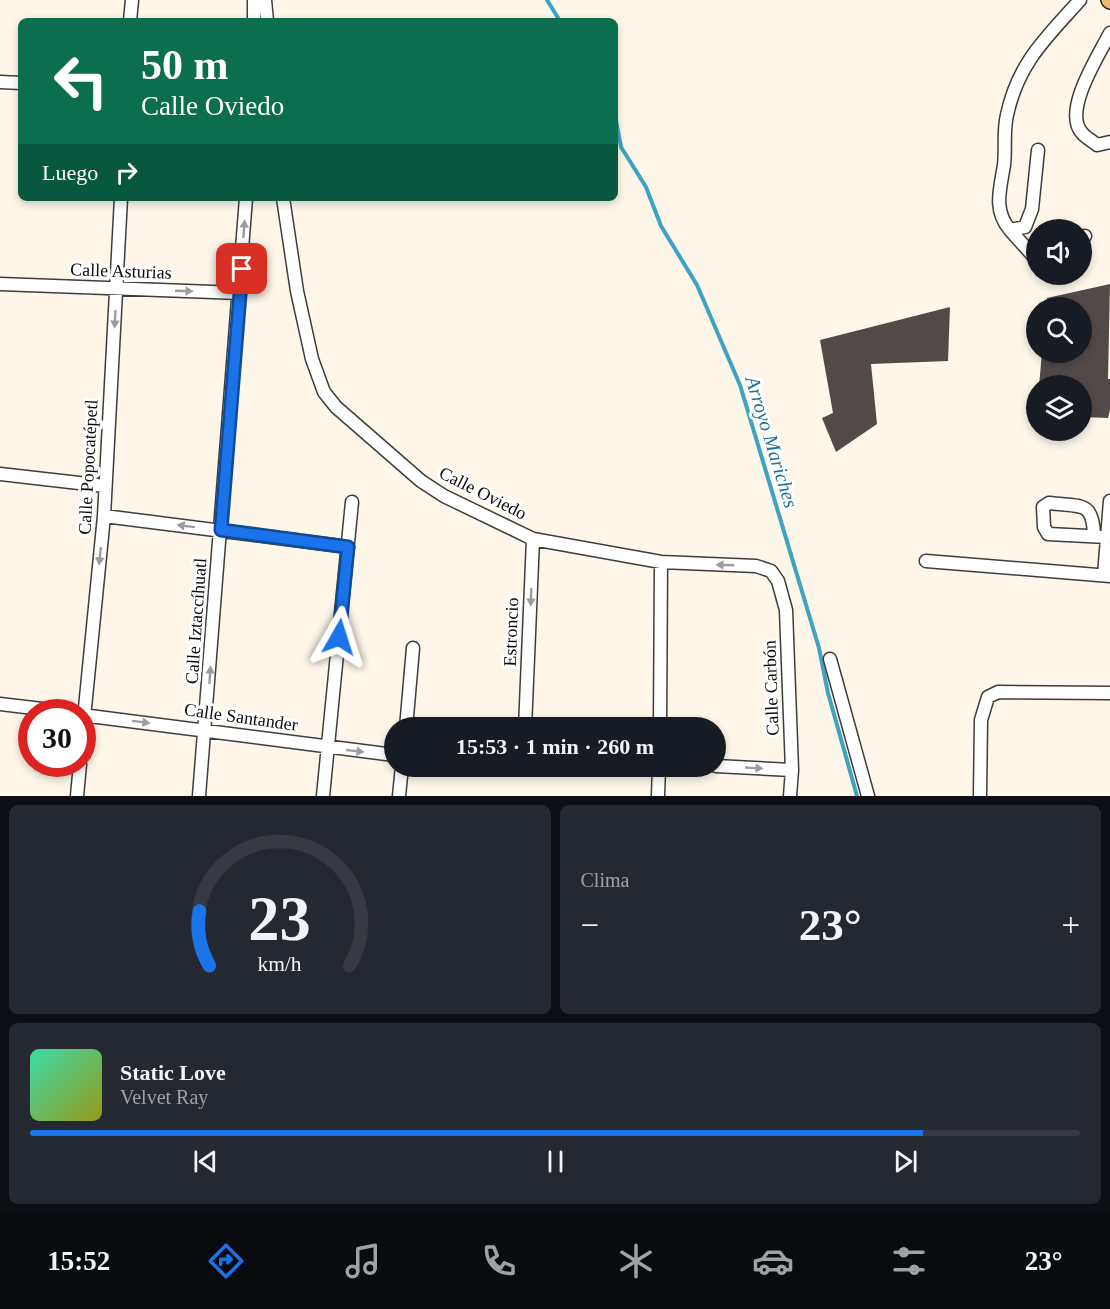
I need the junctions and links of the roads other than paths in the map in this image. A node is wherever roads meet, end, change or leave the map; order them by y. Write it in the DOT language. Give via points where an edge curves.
graph roads {
  1 [pos="132,0"];
  2 [pos="254,0"];
  3 [pos="265,0"];
  4 [pos="1080,0"];
  5 [pos="130,18"];
  6 [pos="254,18"];
  7 [pos="267,18"];
  8 [pos="1110,33"];
  9 [pos="0,82"];
  10 [pos="18,83"];
  11 [pos="1110,142"];
  12 [pos="1038,150"];
  13 [pos="121,201"];
  14 [pos="246,201"];
  15 [pos="283,201"];
  16 [pos="1010,230"];
  17 [pos="1026,248"];
  18 [pos="0,284"];
  19 [pos="117,289"];
  20 [pos="240,293"];
  21 [pos="0,474"];
  22 [pos="105,486"];
  23 [pos="1110,501"];
  24 [pos="352,502"];
  25 [pos="104,516"];
  26 [pos="221,530"];
  27 [pos="533,539"];
  28 [pos="348,547"];
  29 [pos="926,561"];
  30 [pos="661,562"];
  31 [pos="1107,575"];
  32 [pos="778,581"];
  33 [pos="413,648"];
  34 [pos="830,659"];
  35 [pos="1110,693"];
  36 [pos="86,699"];
  37 [pos="0,704"];
  38 [pos="18,706"];
  39 [pos="96,716"];
  40 [pos="407,717"];
  41 [pos="525,717"];
  42 [pos="660,717"];
  43 [pos="206,730"];
  44 [pos="328,748"];
  45 [pos="384,754"];
  46 [pos="726,767"];
  47 [pos="792,770"];
  48 [pos="79,777"];
  49 [pos="401,777"];
  50 [pos="659,777"];
  51 [pos="77,796"];
  52 [pos="200,796"];
  53 [pos="323,796"];
  54 [pos="399,796"];
  55 [pos="658,796"];
  56 [pos="790,796"];
  57 [pos="868,796"];
  58 [pos="980,796"];
  1 -- 5 [label="street"];
  2 -- 6 [label="street"];
  3 -- 7 [label="street"];
  4 -- 16 [label="street" via="1032,54 1016,80 1006,117 1006,152 999,198 1002,220"];
  8 -- 11 [label="street" via="1076,102 1076,111 1081,132 1097,145"];
  9 -- 10 [label="street"];
  12 -- 16 [label="street" via="1032,209 1025,227"];
  13 -- 19 [label="street, Calle Popocatépetl"];
  20 -- 14 [label="street, Calle Iztaccíhuatl, one-way"];
  15 -- 27 [label="street, Calle Oviedo" via="297,291 312,359 324,392 421,481"];
  16 -- 17 [label="street"];
  18 -- 19 [label="street, Calle Asturias"];
  19 -- 20 [label="street, Calle Asturias, one-way"];
  19 -- 22 [label="street, Calle Popocatépetl, one-way"];
  20 -- 26 [label="street, Calle Iztaccíhuatl"];
  21 -- 22 [label="street"];
  22 -- 25 [label="street, Calle Popocatépetl"];
  23 -- 31 [label="street" via="1100,537"];
  24 -- 28 [label="street"];
  26 -- 25 [label="street, one-way"];
  25 -- 36 [label="street, Calle Popocatépetl, one-way"];
  26 -- 28 [label="street"];
  43 -- 26 [label="street, Calle Iztaccíhuatl, one-way"];
  27 -- 30 [label="street, Calle Oviedo"];
  27 -- 41 [label="street, Estroncio, one-way"];
  28 -- 44 [label="street"];
  29 -- 31 [label="street"];
  32 -- 30 [label="street, Calle Oviedo, one-way" via="771,571 756,566"];
  30 -- 42 [label="street"];
  32 -- 47 [label="street, Calle Carbón" via="786,610"];
  33 -- 40 [label="street"];
  34 -- 57 [label="street"];
  35 -- 58 [label="street" via="998,692 988,697 981,720"];
  37 -- 38 [label="street"];
  39 -- 43 [label="street, Calle Santander, one-way"];
  43 -- 44 [label="street, Calle Santander"];
  43 -- 52 [label="street, Calle Iztaccíhuatl"];
  44 -- 45 [label="street, Calle Santander, one-way"];
  44 -- 53 [label="street"];
  46 -- 47 [label="street, one-way"];
  47 -- 56 [label="street, Calle Carbón"];
  48 -- 51 [label="street"];
  49 -- 54 [label="street"];
  50 -- 55 [label="street"];
}
